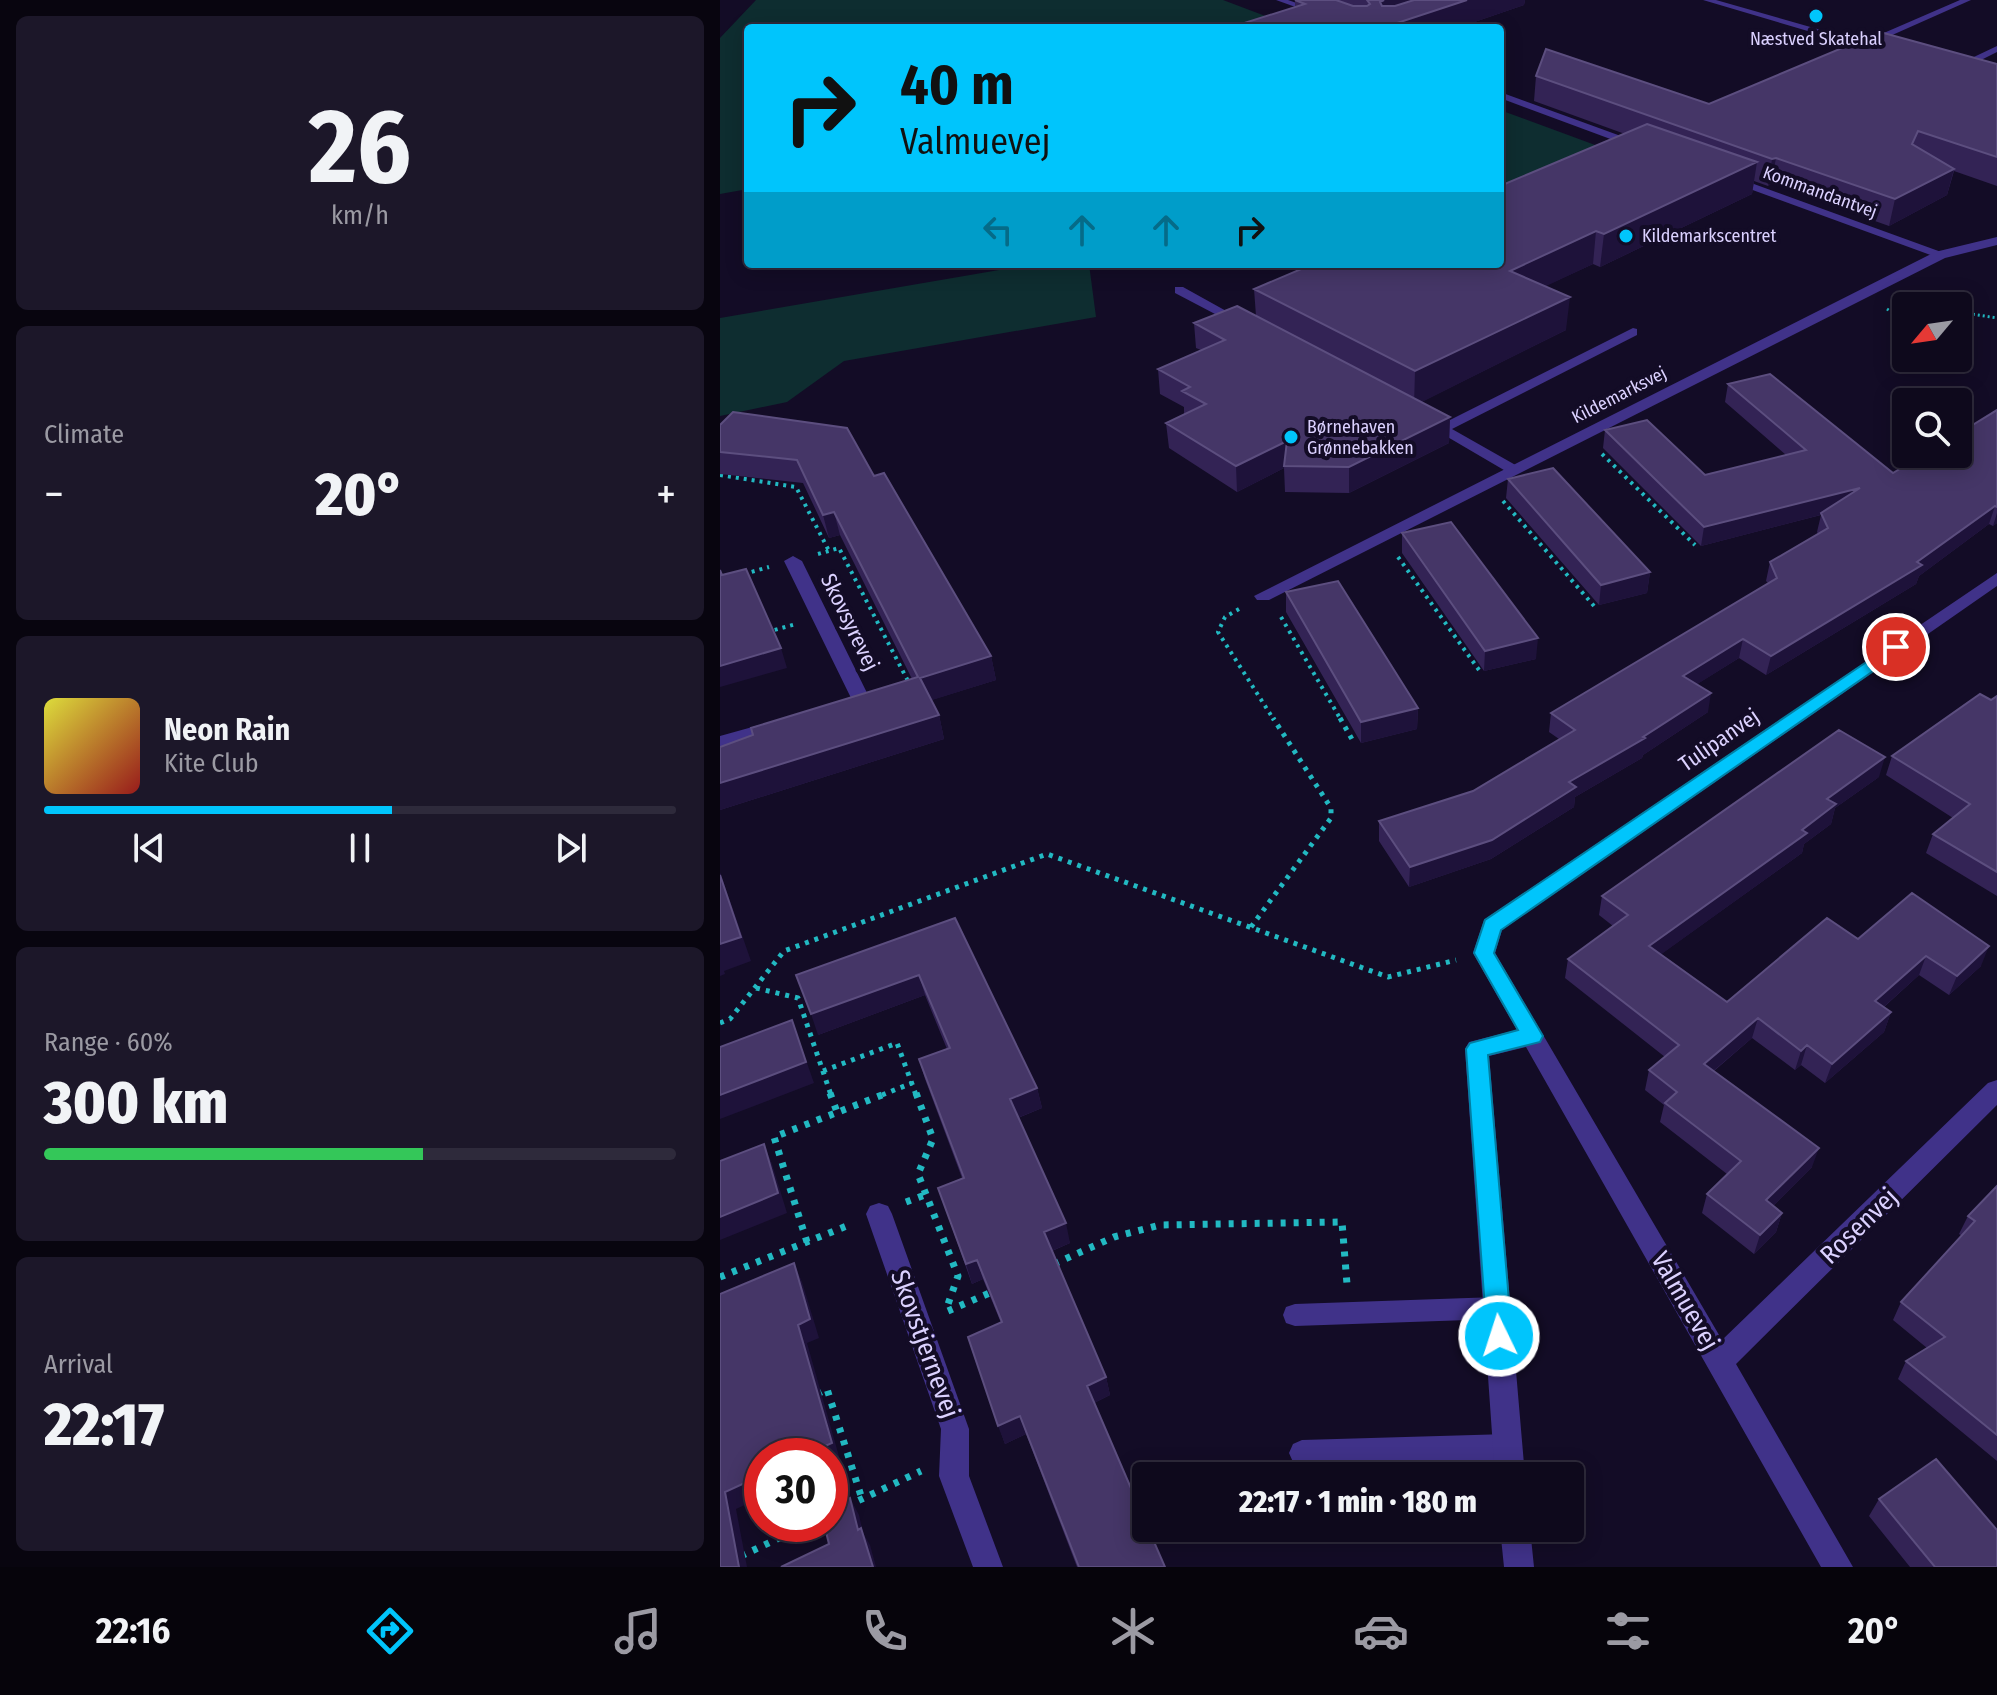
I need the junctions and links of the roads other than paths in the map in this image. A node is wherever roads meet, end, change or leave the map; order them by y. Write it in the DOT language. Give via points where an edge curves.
graph roads {
  1 [pos="1280,0"];
  2 [pos="1707,0"];
  3 [pos="1967,0"];
  4 [pos="1351,24"];
  5 [pos="1862,44"];
  6 [pos="1997,49"];
  7 [pos="1891,53"];
  8 [pos="1946,69"];
  9 [pos="1997,75"];
  10 [pos="1997,83"];
  11 [pos="1504,96"];
  12 [pos="1628,153"];
  13 [pos="1716,174"];
  14 [pos="1997,241"];
  15 [pos="1940,255"];
  16 [pos="1179,290"];
  17 [pos="1248,327"];
  18 [pos="1633,332"];
  19 [pos="1415,414"];
  20 [pos="1442,429"];
  21 [pos="1514,470"];
  22 [pos="793,561"];
  23 [pos="1997,578"];
  24 [pos="1265,595"];
  25 [pos="821,713"];
  26 [pos="793,722"];
  27 [pos="720,743"];
  28 [pos="1484,953"];
  29 [pos="1532,1036"];
  30 [pos="1997,1090"];
  31 [pos="879,1214"];
  32 [pos="1497,1308"];
  33 [pos="1295,1315"];
  34 [pos="1720,1361"];
  35 [pos="1508,1447"];
  36 [pos="1302,1453"];
  37 [pos="1509,1462"];
  38 [pos="1516,1542"];
  39 [pos="988,1567"];
  40 [pos="1519,1567"];
  41 [pos="1838,1567"];
  1 -- 4 [label="lane"];
  2 -- 5 [label="lane"];
  3 -- 5 [label="lane"];
  5 -- 7 [label="lane"];
  6 -- 9 [label="lane" via="1962,65"];
  8 -- 10 [label="lane"];
  11 -- 12 [label="lane" via="1643,147"];
  13 -- 15 [label="lane, Kommandantvej"];
  14 -- 15 [label="street, Kildemarksvej"];
  15 -- 21 [label="street, Kildemarksvej"];
  16 -- 17 [label="lane"];
  18 -- 20 [label="lane"];
  19 -- 20 [label="lane"];
  20 -- 21 [label="lane"];
  21 -- 24 [label="street, Kildemarksvej"];
  22 -- 25 [label="street, Skovsyrevej" via="862,701"];
  23 -- 28 [label="street, Tulipanvej" via="1492,926"];
  26 -- 27 [label="street"];
  28 -- 29 [label="street, Valmuevej"];
  29 -- 32 [label="street" via="1477,1049"];
  29 -- 34 [label="street, Valmuevej"];
  30 -- 34 [label="street, Rosenvej"];
  31 -- 39 [label="street, Skovstjernevej" via="955,1429 954,1476"];
  32 -- 33 [label="lane"];
  32 -- 35 [label="street"];
  34 -- 41 [label="street, Valmuevej"];
  35 -- 36 [label="lane"];
  35 -- 37 [label="street"];
  38 -- 40 [label="street"];
}
